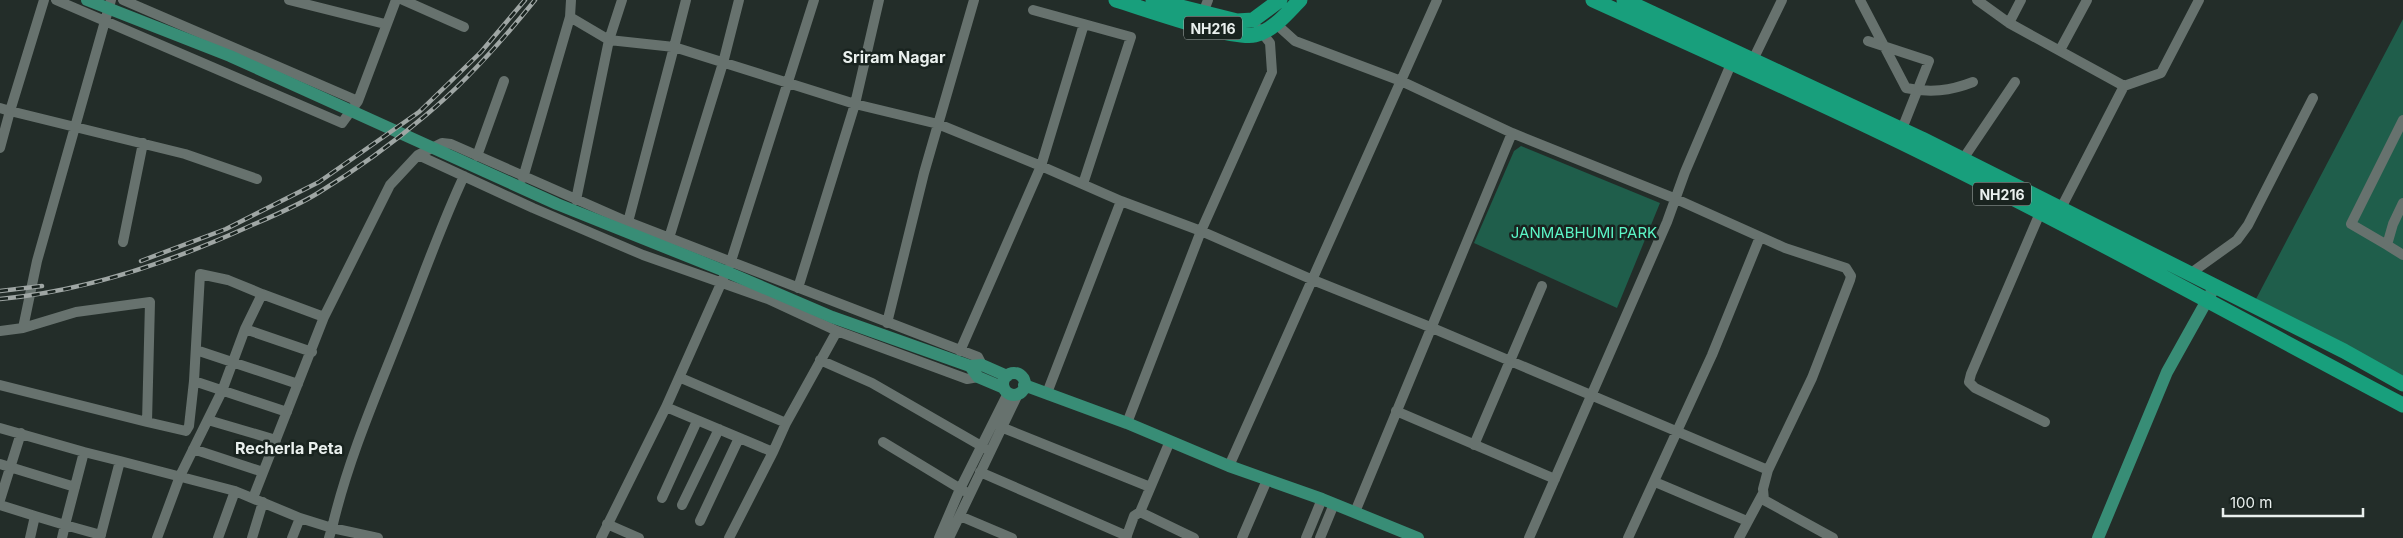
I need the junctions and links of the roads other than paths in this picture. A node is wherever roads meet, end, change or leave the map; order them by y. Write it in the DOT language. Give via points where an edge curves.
graph roads {
  1 [pos="44,0"];
  2 [pos="56,0"];
  3 [pos="87,0"];
  4 [pos="111,0"];
  5 [pos="123,0"];
  6 [pos="289,0"];
  7 [pos="396,0"];
  8 [pos="403,0"];
  9 [pos="571,0"];
  10 [pos="622,0"];
  11 [pos="686,0"];
  12 [pos="739,0"];
  13 [pos="814,0"];
  14 [pos="879,0"];
  15 [pos="974,0"];
  16 [pos="1116,0"];
  17 [pos="1153,0"];
  18 [pos="1280,0"];
  19 [pos="1300,0"];
  20 [pos="1437,0"];
  21 [pos="1593,0"];
  22 [pos="1624,0"];
  23 [pos="1782,0"];
  24 [pos="1860,0"];
  25 [pos="1977,0"];
  26 [pos="2021,0"];
  27 [pos="2087,0"];
  28 [pos="2199,0"];
  29 [pos="1205,7"];
  30 [pos="1033,10"];
  31 [pos="570,17"];
  32 [pos="106,20"];
  33 [pos="1275,23"];
  34 [pos="2009,23"];
  35 [pos="385,24"];
  36 [pos="1084,24"];
  37 [pos="1257,26"];
  38 [pos="464,27"];
  39 [pos="609,40"];
  40 [pos="1868,41"];
  41 [pos="1882,46"];
  42 [pos="674,47"];
  43 [pos="2060,50"];
  44 [pos="1734,57"];
  45 [pos="723,62"];
  46 [pos="1751,65"];
  47 [pos="504,81"];
  48 [pos="1401,81"];
  49 [pos="788,82"];
  50 [pos="1974,82"];
  51 [pos="2015,82"];
  52 [pos="2124,86"];
  53 [pos="1917,90"];
  54 [pos="2313,98"];
  55 [pos="358,100"];
  56 [pos="855,104"];
  57 [pos="5,109"];
  58 [pos="2403,120"];
  59 [pos="938,124"];
  60 [pos="74,127"];
  61 [pos="1902,129"];
  62 [pos="1512,133"];
  63 [pos="143,143"];
  64 [pos="0,148"];
  65 [pos="476,156"];
  66 [pos="414,158"];
  67 [pos="1963,160"];
  68 [pos="1041,166"];
  69 [pos="464,176"];
  70 [pos="524,178"];
  71 [pos="257,179"];
  72 [pos="1083,184"];
  73 [pos="1676,199"];
  74 [pos="576,200"];
  75 [pos="1121,201"];
  76 [pos="2403,203"];
  77 [pos="2040,213"];
  78 [pos="2058,214"];
  79 [pos="628,222"];
  80 [pos="1201,231"];
  81 [pos="1760,237"];
  82 [pos="669,238"];
  83 [pos="123,242"];
  84 [pos="2387,245"];
  85 [pos="2403,255"];
  86 [pos="731,261"];
  87 [pos="2191,273"];
  88 [pos="1313,280"];
  89 [pos="722,283"];
  90 [pos="1542,286"];
  91 [pos="2215,286"];
  92 [pos="798,288"];
  93 [pos="262,294"];
  94 [pos="2206,301"];
  95 [pos="324,318"];
  96 [pos="887,323"];
  97 [pos="1430,326"];
  98 [pos="23,328"];
  99 [pos="245,329"];
  100 [pos="0,331"];
  101 [pos="837,331"];
  102 [pos="196,350"];
  103 [pos="312,352"];
  104 [pos="955,355"];
  105 [pos="820,360"];
  106 [pos="1510,360"];
  107 [pos="233,362"];
  108 [pos="977,369"];
  109 [pos="680,378"];
  110 [pos="194,381"];
  111 [pos="298,384"];
  112 [pos="2403,384"];
  113 [pos="0,385"];
  114 [pos="1012,387"];
  115 [pos="222,391"];
  116 [pos="1047,393"];
  117 [pos="1591,394"];
  118 [pos="2403,405"];
  119 [pos="666,408"];
  120 [pos="1396,411"];
  121 [pos="287,412"];
  122 [pos="208,420"];
  123 [pos="698,420"];
  124 [pos="147,422"];
  125 [pos="2045,422"];
  126 [pos="786,423"];
  127 [pos="1127,423"];
  128 [pos="1001,427"];
  129 [pos="0,428"];
  130 [pos="719,430"];
  131 [pos="1677,432"];
  132 [pos="21,433"];
  133 [pos="739,438"];
  134 [pos="276,440"];
  135 [pos="1170,441"];
  136 [pos="883,442"];
  137 [pos="1474,445"];
  138 [pos="986,448"];
  139 [pos="193,449"];
  140 [pos="84,452"];
  141 [pos="773,452"];
  142 [pos="120,461"];
  143 [pos="4,465"];
  144 [pos="1229,466"];
  145 [pos="1768,470"];
  146 [pos="263,472"];
  147 [pos="980,472"];
  148 [pos="180,476"];
  149 [pos="1554,479"];
  150 [pos="1268,480"];
  151 [pos="1656,482"];
  152 [pos="75,487"];
  153 [pos="1150,487"];
  154 [pos="235,491"];
  155 [pos="965,492"];
  156 [pos="1762,495"];
  157 [pos="662,498"];
  158 [pos="0,500"];
  159 [pos="258,500"];
  160 [pos="1328,501"];
  161 [pos="0,505"];
  162 [pos="682,505"];
  163 [pos="1140,512"];
  164 [pos="1355,512"];
  165 [pos="35,516"];
  166 [pos="960,516"];
  167 [pos="300,518"];
  168 [pos="700,521"];
  169 [pos="1747,521"];
  170 [pos="607,524"];
  171 [pos="65,525"];
  172 [pos="331,533"];
  173 [pos="100,537"];
  174 [pos="1126,537"];
  175 [pos="1189,537"];
  176 [pos="1414,537"];
  177 [pos="1830,537"];
  178 [pos="30,538"];
  179 [pos="62,538"];
  180 [pos="157,538"];
  181 [pos="218,538"];
  182 [pos="252,538"];
  183 [pos="292,538"];
  184 [pos="378,538"];
  185 [pos="601,538"];
  186 [pos="639,538"];
  187 [pos="729,538"];
  188 [pos="939,538"];
  189 [pos="949,538"];
  190 [pos="1012,538"];
  191 [pos="1242,538"];
  192 [pos="1306,538"];
  193 [pos="1320,538"];
  194 [pos="1530,538"];
  195 [pos="1628,538"];
  196 [pos="1740,538"];
  197 [pos="2098,538"];
  1 -- 57 [label="street"];
  2 -- 32 [label="street"];
  3 -- 104 [label="main road" via="230,56 558,204 840,320"];
  4 -- 32 [label="street"];
  5 -- 55 [label="street"];
  6 -- 35 [label="street"];
  7 -- 35 [label="street"];
  8 -- 38 [label="street"];
  9 -- 31 [label="street"];
  10 -- 39 [label="street"];
  11 -- 42 [label="street"];
  12 -- 45 [label="street"];
  13 -- 49 [label="street"];
  14 -- 56 [label="street"];
  15 -- 59 [label="street"];
  16 -- 37 [label="highway, NH216" via="1248,35"];
  17 -- 29 [label="highway, NH216"];
  18 -- 37 [label="highway, NH216"];
  19 -- 33 [label="highway, NH216"];
  20 -- 48 [label="street"];
  21 -- 44 [label="highway, NH216"];
  22 -- 44 [label="highway, NH216"];
  23 -- 46 [label="street"];
  24 -- 41 [label="street"];
  25 -- 34 [label="street"];
  26 -- 34 [label="street"];
  27 -- 43 [label="street"];
  28 -- 52 [label="street" via="2160,73"];
  29 -- 37 [label="highway, NH216" via="1230,20"];
  30 -- 36 [label="street"];
  31 -- 39 [label="street"];
  31 -- 70 [label="street"];
  32 -- 55 [label="street" via="342,123"];
  32 -- 60 [label="street"];
  33 -- 37 [label="highway, NH216"];
  33 -- 48 [label="street" via="1295,41"];
  34 -- 43 [label="street"];
  35 -- 55 [label="street"];
  36 -- 68 [label="street"];
  36 -- 72 [label="street" via="1131,37"];
  37 -- 80 [label="street" via="1270,43 1272,72"];
  39 -- 42 [label="street"];
  39 -- 74 [label="street"];
  40 -- 41 [label="street"];
  41 -- 53 [label="street" via="1906,88"];
  41 -- 53 [label="street" via="1928,61"];
  42 -- 45 [label="street"];
  42 -- 79 [label="street"];
  43 -- 52 [label="street"];
  44 -- 46 [label="highway, NH216"];
  44 -- 73 [label="street"];
  45 -- 49 [label="street"];
  45 -- 82 [label="street"];
  46 -- 61 [label="highway, NH216"];
  46 -- 77 [label="highway, NH216"];
  47 -- 65 [label="street"];
  48 -- 62 [label="street"];
  48 -- 88 [label="street"];
  49 -- 56 [label="street"];
  49 -- 86 [label="street"];
  50 -- 53 [label="street" via="1948,91"];
  51 -- 67 [label="street"];
  52 -- 78 [label="street"];
  53 -- 61 [label="street"];
  54 -- 87 [label="street" via="2248,225 2237,240"];
  56 -- 59 [label="street"];
  56 -- 92 [label="street"];
  57 -- 60 [label="street"];
  57 -- 64 [label="street"];
  58 -- 84 [label="street" via="2352,224"];
  59 -- 68 [label="street"];
  59 -- 96 [label="street" via="906,238"];
  60 -- 63 [label="street"];
  60 -- 98 [label="street" via="37,262"];
  61 -- 67 [label="highway, NH216"];
  62 -- 73 [label="street"];
  62 -- 97 [label="street"];
  63 -- 71 [label="street"];
  63 -- 83 [label="street"];
  65 -- 66 [label="street" via="447,143"];
  65 -- 70 [label="street"];
  66 -- 69 [label="street"];
  66 -- 95 [label="street" via="390,185"];
  67 -- 78 [label="highway, NH216"];
  68 -- 72 [label="street"];
  68 -- 104 [label="street"];
  69 -- 89 [label="street" via="643,255"];
  69 -- 172 [label="street" via="383,378 339,497"];
  70 -- 74 [label="street"];
  72 -- 75 [label="street"];
  73 -- 81 [label="street"];
  73 -- 117 [label="street"];
  74 -- 79 [label="street"];
  75 -- 80 [label="street"];
  75 -- 116 [label="street"];
  76 -- 84 [label="street"];
  77 -- 78 [label="highway, NH216"];
  77 -- 125 [label="street" via="1969,382 1975,388"];
  78 -- 87 [label="highway, NH216"];
  78 -- 94 [label="highway, NH216"];
  79 -- 82 [label="street"];
  80 -- 88 [label="street"];
  80 -- 127 [label="street"];
  81 -- 131 [label="street"];
  81 -- 145 [label="street" via="1836,263 1846,268 1851,276 1812,378"];
  82 -- 86 [label="street"];
  84 -- 85 [label="street"];
  86 -- 89 [label="street"];
  86 -- 92 [label="street"];
  87 -- 91 [label="highway, NH216"];
  88 -- 97 [label="street"];
  88 -- 144 [label="street"];
  89 -- 101 [label="street" via="768,299"];
  89 -- 109 [label="street"];
  90 -- 106 [label="street"];
  91 -- 94 [label="main road"];
  91 -- 112 [label="highway, NH216"];
  92 -- 96 [label="street"];
  93 -- 95 [label="street"];
  93 -- 99 [label="street"];
  93 -- 102 [label="street" via="228,280 200,274"];
  94 -- 118 [label="highway, NH216"];
  94 -- 197 [label="main road" via="2167,372"];
  95 -- 103 [label="street"];
  96 -- 104 [label="street"];
  97 -- 106 [label="street"];
  97 -- 120 [label="street"];
  98 -- 100 [label="street"];
  98 -- 124 [label="street" via="76,312 150,302"];
  99 -- 103 [label="street"];
  99 -- 107 [label="street"];
  101 -- 105 [label="street"];
  101 -- 108 [label="street" via="967,379"];
  102 -- 107 [label="street"];
  102 -- 110 [label="street"];
  103 -- 111 [label="street"];
  104 -- 108 [label="main road"];
  105 -- 126 [label="street"];
  105 -- 138 [label="street" via="872,383"];
  106 -- 117 [label="street"];
  106 -- 137 [label="street"];
  107 -- 111 [label="street"];
  107 -- 115 [label="street"];
  108 -- 114 [label="main road"];
  109 -- 119 [label="street"];
  109 -- 126 [label="street"];
  110 -- 115 [label="street"];
  110 -- 124 [label="street" via="186,431"];
  111 -- 121 [label="street"];
  113 -- 124 [label="street"];
  114 -- 116 [label="main road"];
  114 -- 128 [label="street"];
  114 -- 138 [label="street"];
  115 -- 121 [label="street"];
  115 -- 122 [label="street"];
  116 -- 127 [label="main road"];
  117 -- 131 [label="street"];
  117 -- 149 [label="street"];
  119 -- 123 [label="street"];
  119 -- 170 [label="street"];
  120 -- 137 [label="street"];
  120 -- 164 [label="street"];
  121 -- 134 [label="street"];
  122 -- 134 [label="street"];
  122 -- 139 [label="street"];
  123 -- 130 [label="street"];
  123 -- 157 [label="street"];
  126 -- 141 [label="street"];
  127 -- 135 [label="main road"];
  128 -- 138 [label="street"];
  128 -- 153 [label="street"];
  129 -- 132 [label="street"];
  130 -- 133 [label="street"];
  130 -- 162 [label="street"];
  131 -- 145 [label="street"];
  131 -- 151 [label="street"];
  132 -- 140 [label="street"];
  132 -- 143 [label="street"];
  133 -- 141 [label="street"];
  133 -- 168 [label="street"];
  134 -- 146 [label="street"];
  135 -- 144 [label="main road"];
  135 -- 153 [label="street"];
  136 -- 155 [label="street"];
  137 -- 149 [label="street"];
  138 -- 147 [label="street"];
  138 -- 155 [label="street"];
  139 -- 146 [label="street"];
  139 -- 148 [label="street"];
  140 -- 142 [label="street"];
  140 -- 152 [label="street"];
  141 -- 187 [label="street"];
  142 -- 148 [label="street"];
  142 -- 173 [label="street"];
  143 -- 152 [label="street"];
  143 -- 158 [label="street"];
  144 -- 150 [label="main road"];
  145 -- 156 [label="street"];
  146 -- 159 [label="street"];
  147 -- 155 [label="street"];
  147 -- 174 [label="street"];
  148 -- 154 [label="street"];
  148 -- 180 [label="street"];
  149 -- 194 [label="street"];
  150 -- 160 [label="main road"];
  150 -- 191 [label="street"];
  151 -- 169 [label="street"];
  151 -- 195 [label="street"];
  152 -- 171 [label="street"];
  153 -- 163 [label="street"];
  154 -- 159 [label="street"];
  154 -- 181 [label="street"];
  155 -- 166 [label="street"];
  155 -- 188 [label="street"];
  156 -- 169 [label="street"];
  156 -- 177 [label="street" via="1764,500"];
  159 -- 167 [label="street"];
  159 -- 182 [label="street"];
  160 -- 164 [label="main road"];
  160 -- 192 [label="street"];
  160 -- 193 [label="street"];
  161 -- 165 [label="street"];
  163 -- 174 [label="street" via="1134,516"];
  163 -- 175 [label="street"];
  164 -- 176 [label="main road"];
  165 -- 171 [label="street"];
  165 -- 178 [label="street"];
  166 -- 189 [label="street"];
  166 -- 190 [label="street"];
  167 -- 172 [label="street"];
  167 -- 183 [label="street"];
  169 -- 196 [label="street"];
  170 -- 185 [label="street"];
  170 -- 186 [label="street"];
  171 -- 173 [label="street"];
  171 -- 179 [label="street"];
  172 -- 184 [label="street"];
}
